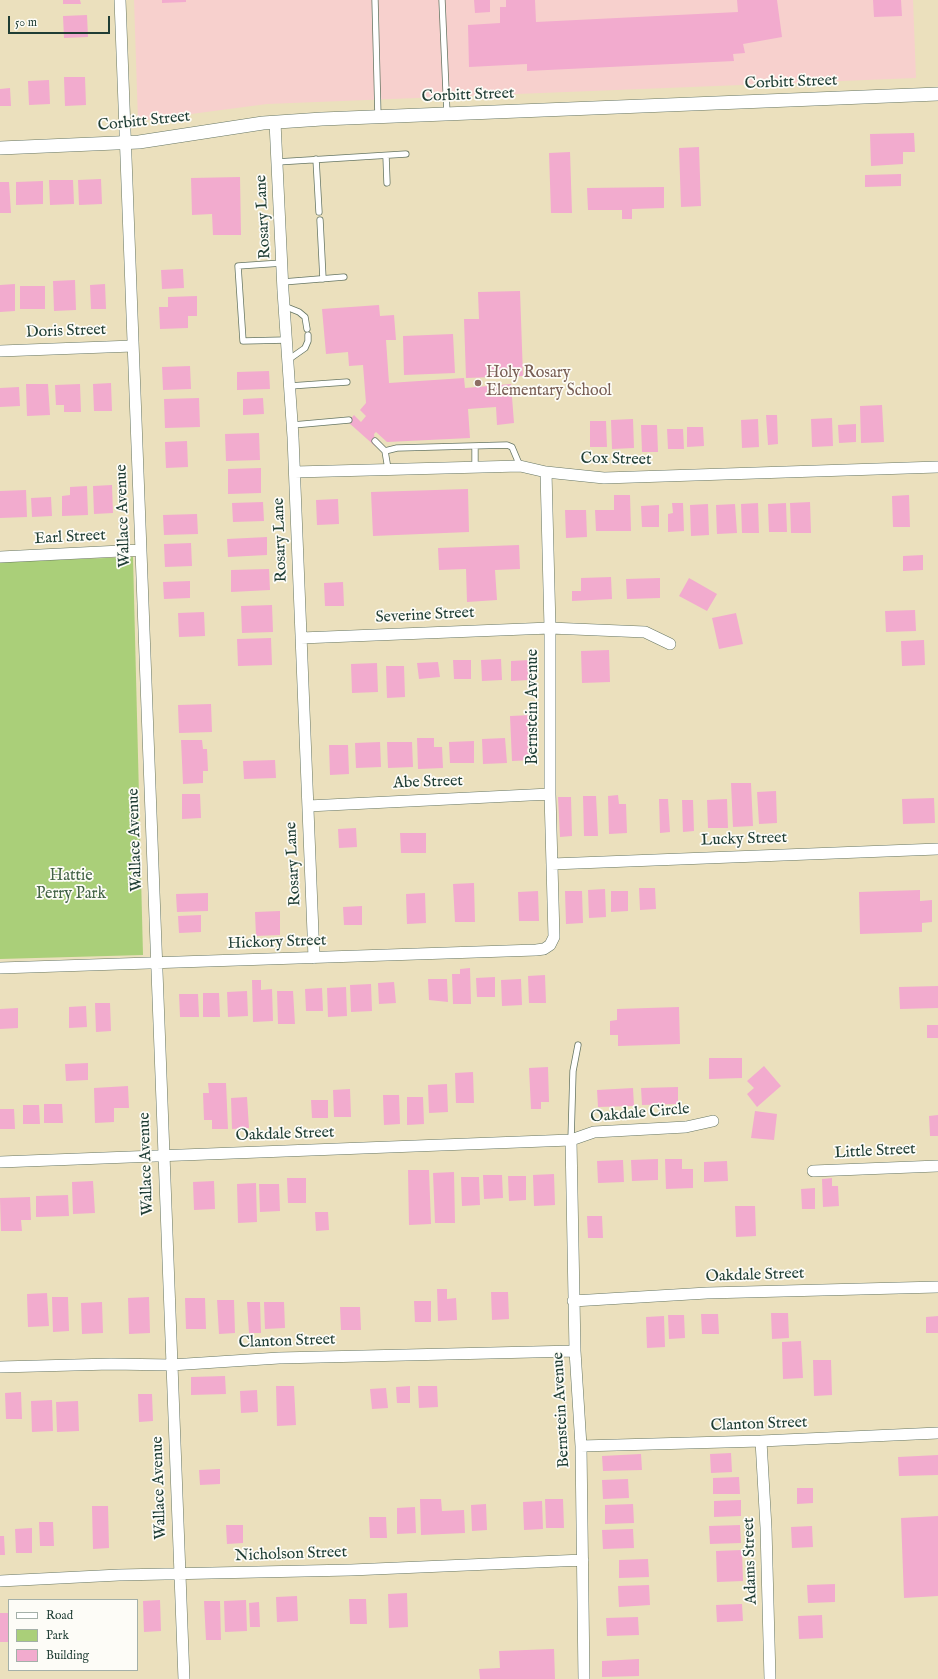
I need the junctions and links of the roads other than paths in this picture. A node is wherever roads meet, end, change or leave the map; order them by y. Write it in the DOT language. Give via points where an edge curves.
graph roads {
  1 [pos="120,0"];
  2 [pos="375,0"];
  3 [pos="442,0"];
  4 [pos="938,94"];
  5 [pos="447,114"];
  6 [pos="378,117"];
  7 [pos="275,122"];
  8 [pos="125,143"];
  9 [pos="0,148"];
  10 [pos="406,154"];
  11 [pos="386,156"];
  12 [pos="316,159"];
  13 [pos="277,162"];
  14 [pos="387,183"];
  15 [pos="319,212"];
  16 [pos="320,220"];
  17 [pos="282,263"];
  18 [pos="344,277"];
  19 [pos="323,279"];
  20 [pos="283,282"];
  21 [pos="284,306"];
  22 [pos="286,340"];
  23 [pos="133,346"];
  24 [pos="0,351"];
  25 [pos="288,360"];
  26 [pos="347,382"];
  27 [pos="290,386"];
  28 [pos="349,420"];
  29 [pos="292,424"];
  30 [pos="375,441"];
  31 [pos="475,446"];
  32 [pos="385,451"];
  33 [pos="475,466"];
  34 [pos="520,466"];
  35 [pos="938,467"];
  36 [pos="388,469"];
  37 [pos="295,472"];
  38 [pos="546,472"];
  39 [pos="141,550"];
  40 [pos="0,557"];
  41 [pos="550,628"];
  42 [pos="301,638"];
  43 [pos="670,644"];
  44 [pos="550,794"];
  45 [pos="308,806"];
  46 [pos="938,850"];
  47 [pos="552,864"];
  48 [pos="552,942"];
  49 [pos="314,958"];
  50 [pos="157,963"];
  51 [pos="0,968"];
  52 [pos="578,1045"];
  53 [pos="713,1121"];
  54 [pos="570,1140"];
  55 [pos="163,1157"];
  56 [pos="0,1162"];
  57 [pos="938,1166"];
  58 [pos="812,1171"];
  59 [pos="938,1287"];
  60 [pos="574,1301"];
  61 [pos="575,1350"];
  62 [pos="171,1365"];
  63 [pos="0,1367"];
  64 [pos="938,1433"];
  65 [pos="761,1441"];
  66 [pos="581,1446"];
  67 [pos="584,1560"];
  68 [pos="180,1575"];
  69 [pos="0,1581"];
  70 [pos="184,1679"];
  71 [pos="584,1679"];
  72 [pos="770,1679"];
  1 -- 8 [label="street, Wallace Avenue"];
  2 -- 6 [label="lane"];
  3 -- 5 [label="lane"];
  4 -- 5 [label="street, Corbitt Street"];
  5 -- 6 [label="street, Corbitt Street"];
  6 -- 7 [label="street, Corbitt Street"];
  7 -- 8 [label="street, Corbitt Street"];
  7 -- 13 [label="street, Rosary Lane"];
  8 -- 9 [label="street, Corbitt Street"];
  8 -- 23 [label="street, Wallace Avenue"];
  10 -- 11 [label="lane"];
  11 -- 12 [label="lane"];
  11 -- 14 [label="lane"];
  12 -- 13 [label="lane"];
  12 -- 15 [label="lane"];
  13 -- 17 [label="street, Rosary Lane"];
  16 -- 19 [label="lane"];
  17 -- 20 [label="street, Rosary Lane"];
  17 -- 22 [label="lane" via="238,266 243,341"];
  18 -- 19 [label="lane"];
  19 -- 20 [label="lane"];
  20 -- 21 [label="street, Rosary Lane"];
  21 -- 22 [label="street, Rosary Lane"];
  21 -- 25 [label="lane" via="305,317 308,332 305,348"];
  22 -- 25 [label="street, Rosary Lane"];
  23 -- 24 [label="street, Doris Street"];
  23 -- 39 [label="street, Wallace Avenue"];
  25 -- 27 [label="street, Rosary Lane"];
  26 -- 27 [label="lane"];
  27 -- 29 [label="street, Rosary Lane"];
  28 -- 29 [label="lane"];
  29 -- 37 [label="street, Rosary Lane"];
  30 -- 32 [label="lane"];
  31 -- 32 [label="lane" via="396,448"];
  31 -- 33 [label="lane"];
  31 -- 34 [label="lane" via="512,447"];
  32 -- 36 [label="lane"];
  33 -- 34 [label="street, Cox Street"];
  33 -- 36 [label="street, Cox Street"];
  34 -- 38 [label="street, Cox Street"];
  35 -- 38 [label="street, Cox Street" via="604,478"];
  36 -- 37 [label="street, Cox Street"];
  37 -- 42 [label="street, Rosary Lane"];
  38 -- 41 [label="street, Bernstein Avenue"];
  39 -- 40 [label="street, Earl Street"];
  39 -- 50 [label="street, Wallace Avenue"];
  41 -- 42 [label="street, Severine Street"];
  41 -- 43 [label="street, Severine Street" via="645,632"];
  41 -- 44 [label="street, Bernstein Avenue"];
  42 -- 45 [label="street, Rosary Lane"];
  44 -- 45 [label="street, Abe Street"];
  44 -- 47 [label="street, Bernstein Avenue"];
  45 -- 49 [label="street, Rosary Lane"];
  46 -- 47 [label="street, Lucky Street"];
  47 -- 48 [label="street, Bernstein Avenue"];
  48 -- 49 [label="street, Hickory Street" via="544,949 536,950"];
  49 -- 50 [label="street, Hickory Street"];
  50 -- 51 [label="street, Hickory Street"];
  50 -- 55 [label="street, Wallace Avenue"];
  52 -- 54 [label="lane" via="572,1070"];
  53 -- 54 [label="street, Oakdale Circle" via="686,1127 594,1132"];
  54 -- 55 [label="street, Oakdale Street"];
  54 -- 60 [label="street, Bernstein Avenue"];
  55 -- 56 [label="street, Oakdale Street"];
  55 -- 62 [label="street, Wallace Avenue"];
  57 -- 58 [label="street, Little Street"];
  59 -- 60 [label="street, Oakdale Street" via="707,1293"];
  60 -- 61 [label="street, Bernstein Avenue"];
  61 -- 62 [label="street, Clanton Street" via="279,1358"];
  61 -- 66 [label="street, Bernstein Avenue"];
  62 -- 63 [label="street, Clanton Street"];
  62 -- 68 [label="street, Wallace Avenue"];
  64 -- 65 [label="street, Clanton Street"];
  65 -- 66 [label="street, Clanton Street"];
  65 -- 72 [label="street, Adams Street"];
  66 -- 67 [label="street, Bernstein Avenue"];
  67 -- 68 [label="street, Nicholson Street"];
  67 -- 71 [label="street, Bernstein Avenue"];
  68 -- 69 [label="street, Nicholson Street" via="118,1575"];
  68 -- 70 [label="street, Wallace Avenue"];
}
